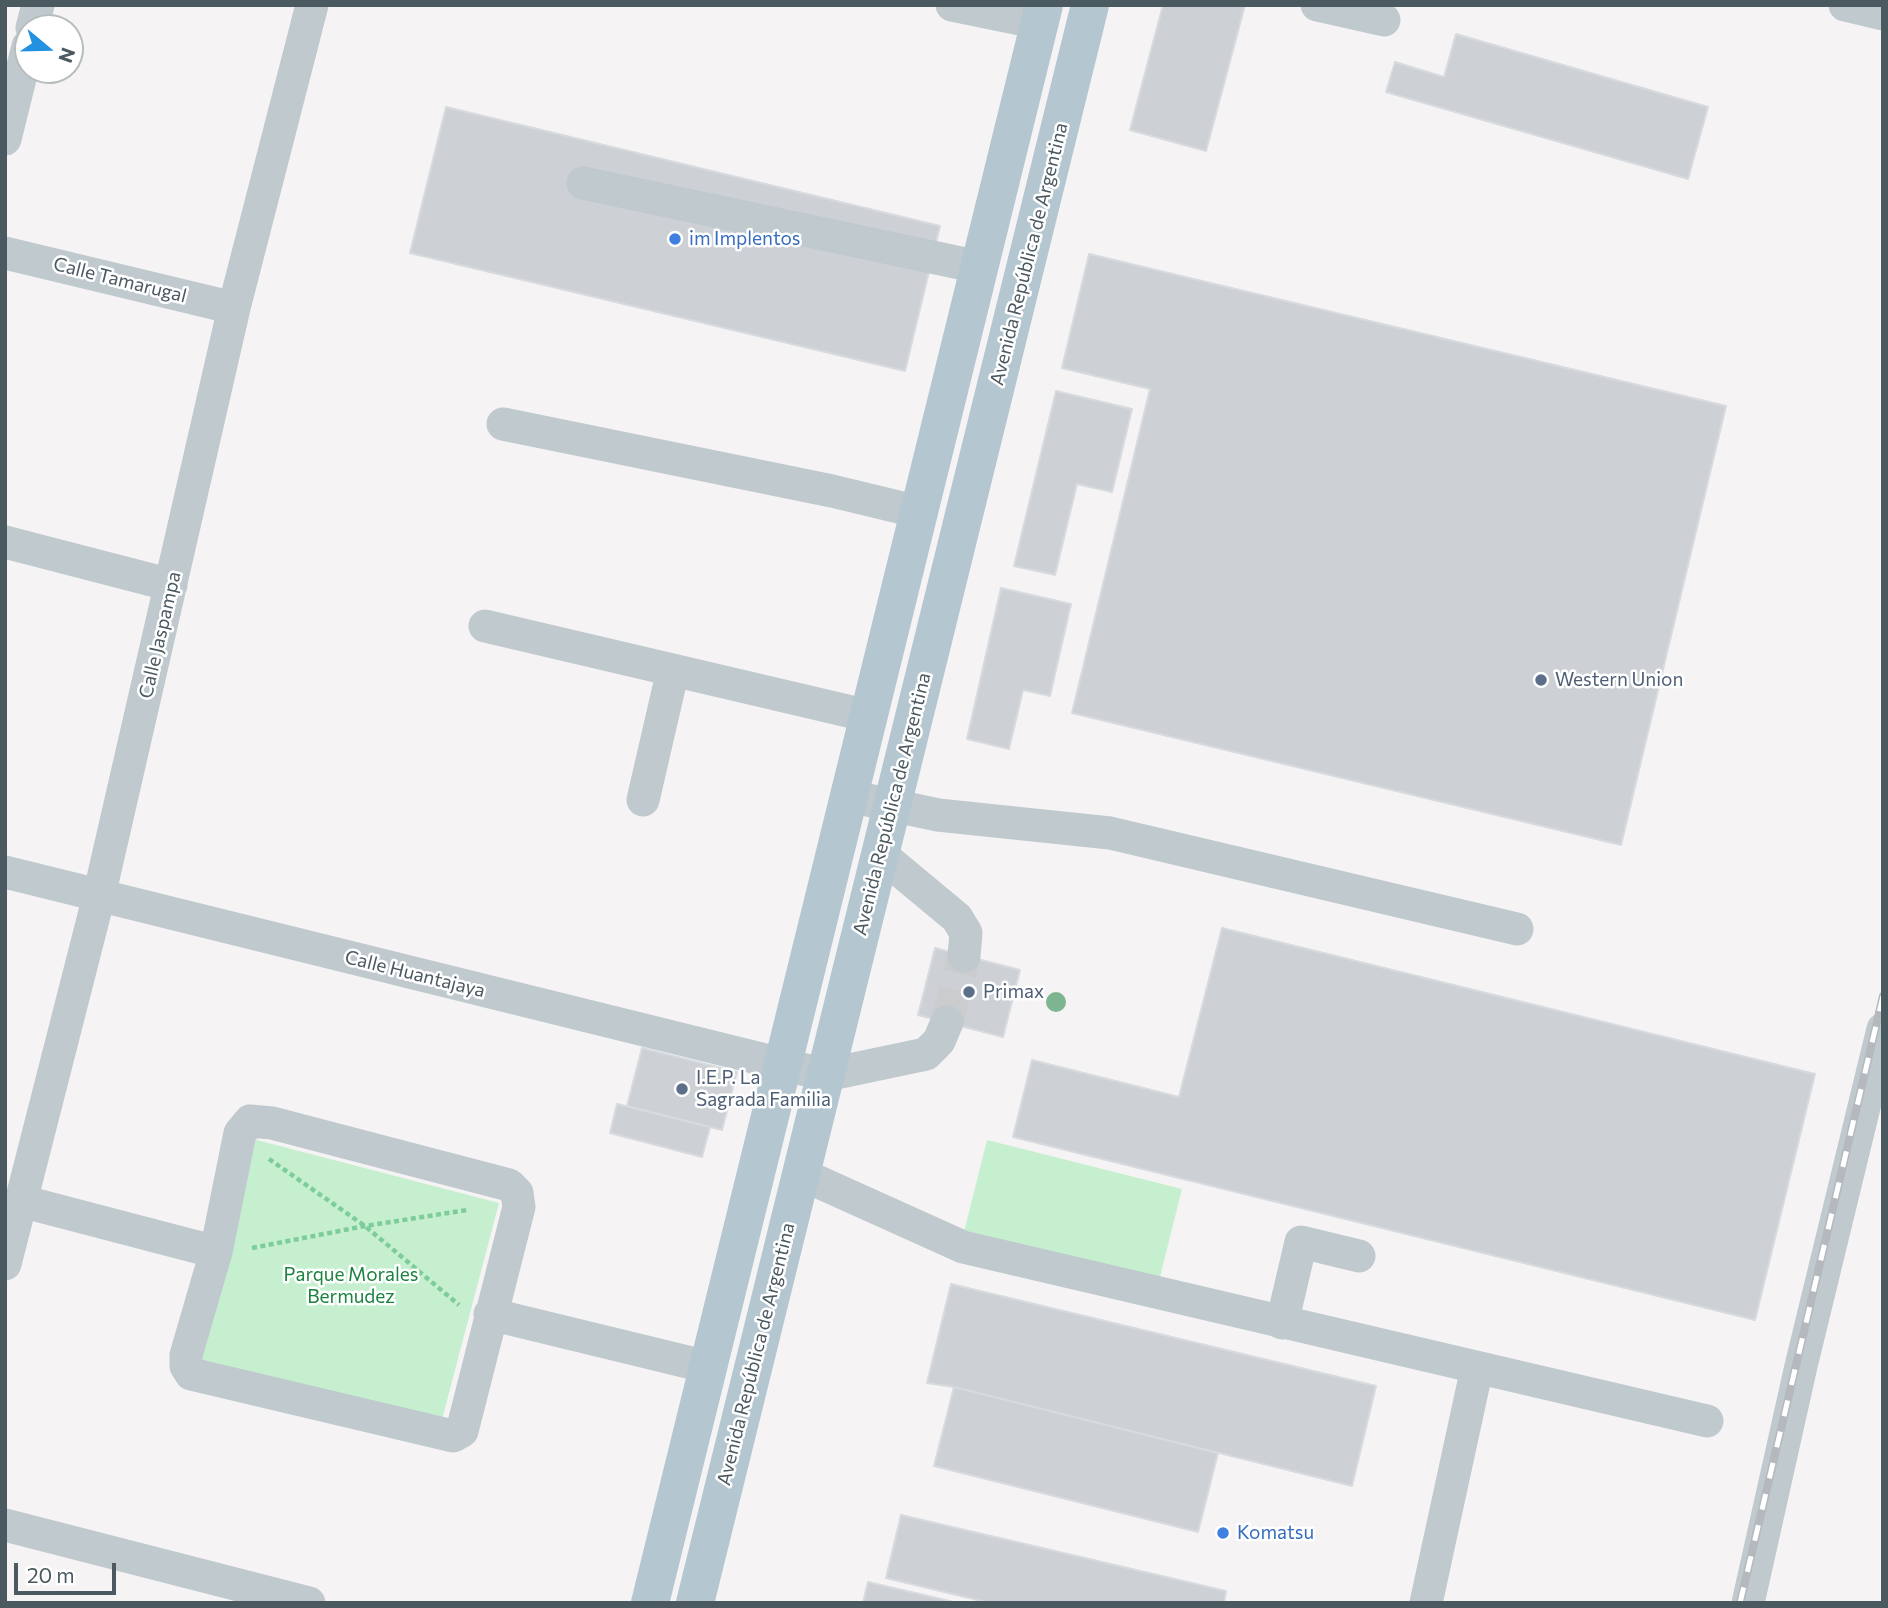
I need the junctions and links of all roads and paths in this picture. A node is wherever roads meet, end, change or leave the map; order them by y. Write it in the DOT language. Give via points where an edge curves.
graph roads {
  1 [pos="312,5"];
  2 [pos="952,5"];
  3 [pos="1090,5"];
  4 [pos="1317,5"];
  5 [pos="1846,5"];
  6 [pos="1042,14"];
  7 [pos="1883,15"];
  8 [pos="1384,20"];
  9 [pos="19,84"];
  10 [pos="5,139"];
  11 [pos="583,183"];
  12 [pos="5,253"];
  13 [pos="979,267"];
  14 [pos="234,308"];
  15 [pos="503,424"];
  16 [pos="919,512"];
  17 [pos="5,542"];
  18 [pos="171,584"];
  19 [pos="485,626"];
  20 [pos="673,670"];
  21 [pos="869,716"];
  22 [pos="849,796"];
  23 [pos="643,800"];
  24 [pos="892,806"];
  25 [pos="880,854"];
  26 [pos="5,872"];
  27 [pos="99,896"];
  28 [pos="1517,929"];
  29 [pos="964,956"];
  30 [pos="947,1022"];
  31 [pos="1883,1029"];
  32 [pos="783,1065"];
  33 [pos="826,1075"];
  34 [pos="250,1121"];
  35 [pos="801,1174"];
  36 [pos="517,1193"];
  37 [pos="21,1201"];
  38 [pos="365,1226"];
  39 [pos="216,1252"];
  40 [pos="1359,1256"];
  41 [pos="5,1264"];
  42 [pos="491,1314"];
  43 [pos="1282,1322"];
  44 [pos="708,1367"];
  45 [pos="1477,1368"];
  46 [pos="1707,1421"];
  47 [pos="5,1525"];
  48 [pos="309,1603"];
  49 [pos="650,1603"];
  50 [pos="695,1603"];
  51 [pos="1426,1603"];
  52 [pos="1748,1603"];
  1 -- 14 [label="street, Calle Jaspampa"];
  2 -- 6 [label="street"];
  3 -- 24 [label="main road, Avenida República de Argentina"];
  4 -- 8 [label="street"];
  5 -- 7 [label="street"];
  6 -- 13 [label="main road"];
  9 -- 10 [label="street"];
  11 -- 13 [label="street"];
  12 -- 14 [label="street, Calle Tamarugal"];
  13 -- 16 [label="main road"];
  14 -- 18 [label="street, Calle Jaspampa"];
  15 -- 16 [label="street"];
  16 -- 21 [label="main road"];
  17 -- 18 [label="street"];
  18 -- 27 [label="street, Calle Jaspampa"];
  19 -- 20 [label="street"];
  20 -- 21 [label="street"];
  20 -- 23 [label="street"];
  21 -- 22 [label="main road"];
  22 -- 24 [label="street"];
  22 -- 32 [label="main road"];
  24 -- 25 [label="main road, Avenida República de Argentina"];
  24 -- 28 [label="street" via="1110,832"];
  25 -- 29 [label="street" via="957,918 966,933"];
  25 -- 33 [label="main road, Avenida República de Argentina"];
  26 -- 27 [label="street, Calle Huantajaya"];
  27 -- 32 [label="street, Calle Huantajaya"];
  27 -- 37 [label="street, Calle Jaspampa"];
  30 -- 33 [label="street" via="939,1041 926,1054"];
  31 -- 52 [label="street"];
  32 -- 33 [label="street, Calle Huantajaya"];
  32 -- 44 [label="main road"];
  33 -- 35 [label="main road, Avenida República de Argentina"];
  34 -- 36 [label="street" via="509,1185"];
  34 -- 38 [label="path" via="253,1147"];
  34 -- 39 [label="street" via="240,1133"];
  35 -- 43 [label="street" via="963,1247"];
  35 -- 50 [label="main road, Avenida República de Argentina"];
  36 -- 38 [label="path" via="495,1205"];
  36 -- 42 [label="street" via="519,1206"];
  37 -- 39 [label="street"];
  37 -- 41 [label="street, Calle Jaspampa"];
  38 -- 39 [label="path"];
  38 -- 42 [label="path" via="467,1311"];
  39 -- 42 [label="street" via="186,1355 191,1374 439,1433 453,1436 462,1430"];
  40 -- 43 [label="street" via="1301,1242"];
  42 -- 44 [label="street"];
  43 -- 45 [label="street"];
  44 -- 49 [label="main road"];
  45 -- 46 [label="street"];
  45 -- 51 [label="street"];
  47 -- 48 [label="street"];
}
